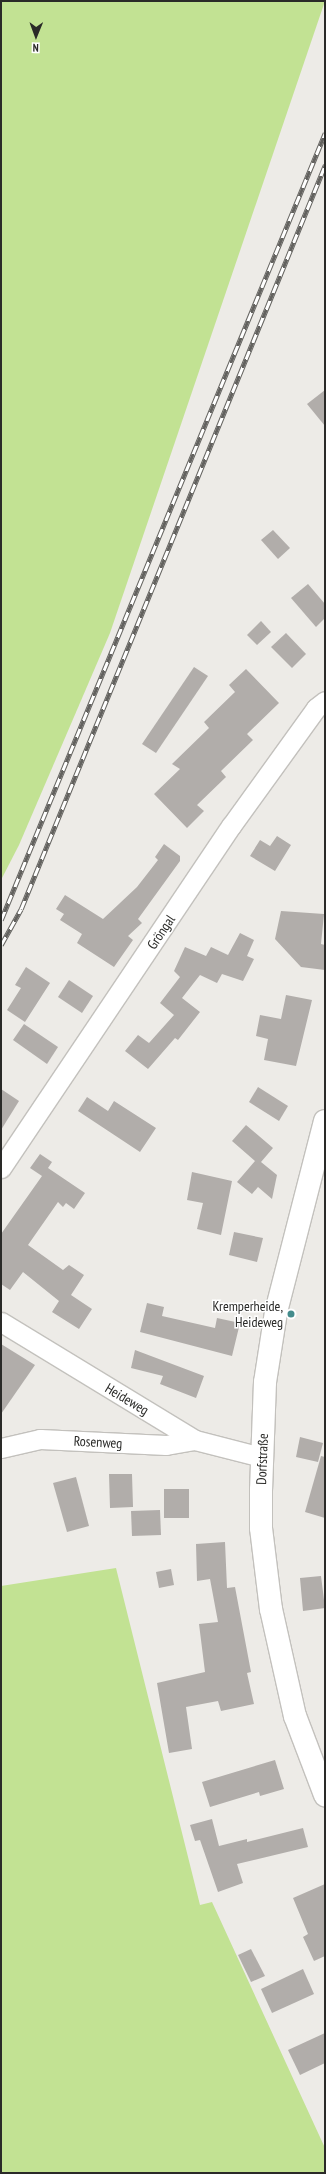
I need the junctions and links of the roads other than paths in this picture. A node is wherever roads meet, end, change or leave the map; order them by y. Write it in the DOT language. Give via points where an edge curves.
graph roads {
  1 [pos="325,701"];
  2 [pos="325,1122"];
  3 [pos="1,1168"];
  4 [pos="1,1322"];
  5 [pos="195,1440"];
  6 [pos="1,1448"];
  7 [pos="261,1457"];
  8 [pos="325,1795"];
  1 -- 3 [label="street, Gröngal" via="316,708 231,826"];
  2 -- 7 [label="main road, Dorfstraße" via="276,1312 265,1382"];
  4 -- 5 [label="street, Heideweg"];
  5 -- 6 [label="street, Rosenweg" via="166,1445 40,1439"];
  5 -- 7 [label="street, Heideweg"];
  7 -- 8 [label="main road, Dorfstraße" via="261,1528 271,1609 295,1716"];
}
